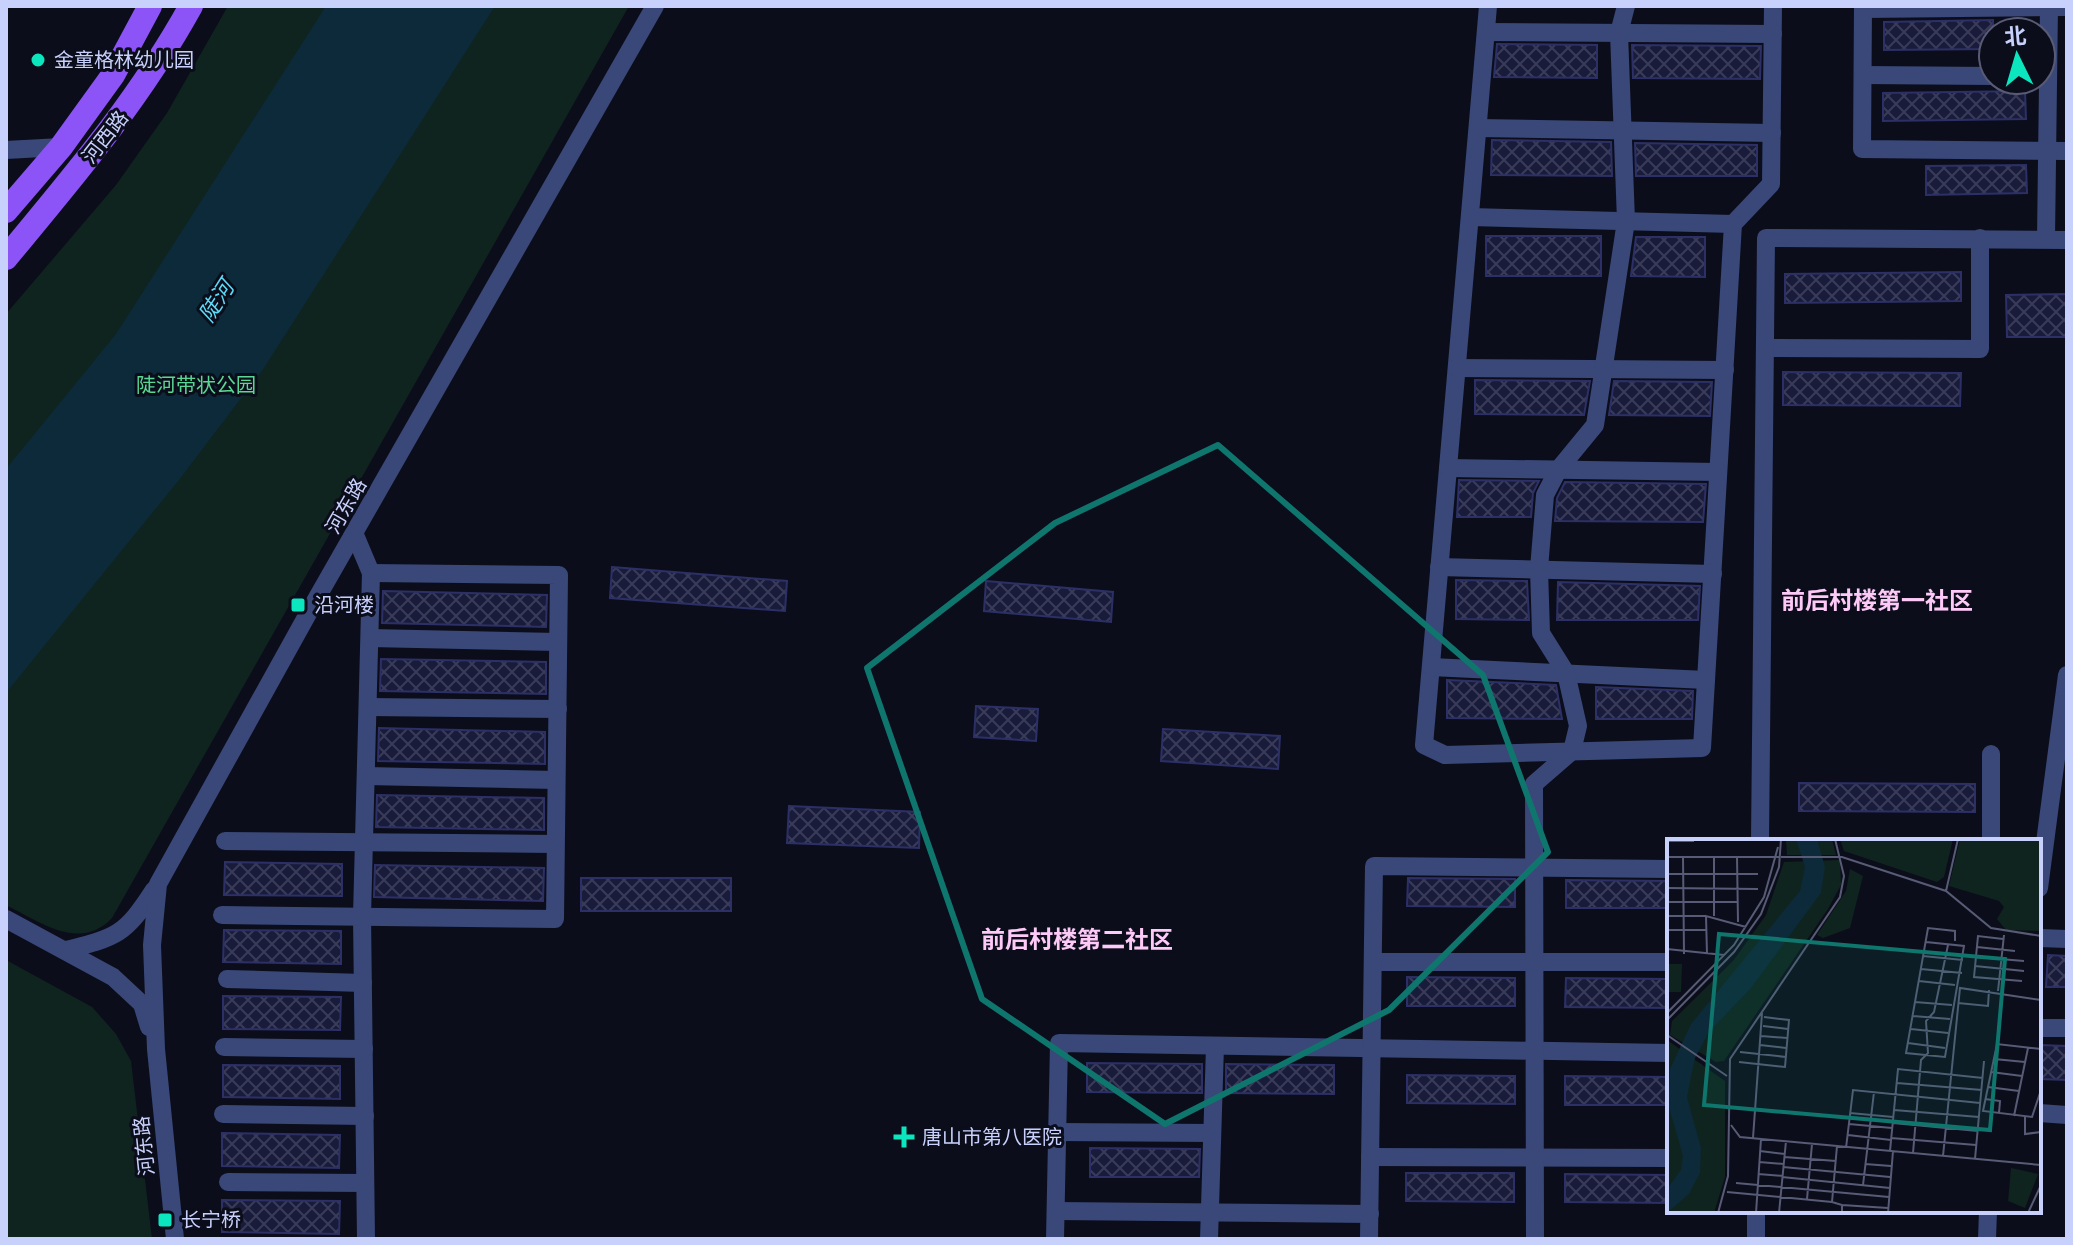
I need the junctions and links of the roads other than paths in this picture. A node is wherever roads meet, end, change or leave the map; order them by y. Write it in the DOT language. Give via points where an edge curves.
graph roads {
  1 [pos="150,6"];
  2 [pos="191,6"];
  3 [pos="655,6"];
  4 [pos="1488,6"];
  5 [pos="1626,6"];
  6 [pos="1773,6"];
  7 [pos="2055,7"];
  8 [pos="1863,8"];
  9 [pos="1486,32"];
  10 [pos="1619,33"];
  11 [pos="1773,34"];
  12 [pos="1863,75"];
  13 [pos="1977,76"];
  14 [pos="2051,96"];
  15 [pos="1478,128"];
  16 [pos="1621,130"];
  17 [pos="1772,133"];
  18 [pos="61,147"];
  19 [pos="6,150"];
  20 [pos="2047,151"];
  21 [pos="2067,151"];
  22 [pos="6,211"];
  23 [pos="1470,217"];
  24 [pos="1626,221"];
  25 [pos="1733,224"];
  26 [pos="1980,238"];
  27 [pos="2046,238"];
  28 [pos="2067,240"];
  29 [pos="6,258"];
  30 [pos="1765,348"];
  31 [pos="1457,368"];
  32 [pos="1601,369"];
  33 [pos="1725,370"];
  34 [pos="1448,468"];
  35 [pos="1558,470"];
  36 [pos="1718,472"];
  37 [pos="355,535"];
  38 [pos="1439,567"];
  39 [pos="1539,569"];
  40 [pos="371,573"];
  41 [pos="1713,574"];
  42 [pos="370,638"];
  43 [pos="558,642"];
  44 [pos="1431,667"];
  45 [pos="1566,673"];
  46 [pos="2067,675"];
  47 [pos="1706,680"];
  48 [pos="368,707"];
  49 [pos="558,709"];
  50 [pos="2063,727"];
  51 [pos="1572,751"];
  52 [pos="1991,754"];
  53 [pos="366,776"];
  54 [pos="556,780"];
  55 [pos="2047,827"];
  56 [pos="2067,827"];
  57 [pos="1760,839"];
  58 [pos="1991,839"];
  59 [pos="225,841"];
  60 [pos="364,842"];
  61 [pos="555,844"];
  62 [pos="1535,867"];
  63 [pos="1667,869"];
  64 [pos="2041,873"];
  65 [pos="158,884"];
  66 [pos="222,915"];
  67 [pos="362,916"];
  68 [pos="6,919"];
  69 [pos="2041,938"];
  70 [pos="2067,939"];
  71 [pos="66,950"];
  72 [pos="1373,962"];
  73 [pos="1535,962"];
  74 [pos="1667,962"];
  75 [pos="227,979"];
  76 [pos="363,983"];
  77 [pos="2041,1028"];
  78 [pos="2067,1028"];
  79 [pos="1215,1046"];
  80 [pos="224,1047"];
  81 [pos="156,1049"];
  82 [pos="364,1049"];
  83 [pos="1372,1049"];
  84 [pos="1535,1051"];
  85 [pos="1667,1053"];
  86 [pos="2041,1113"];
  87 [pos="223,1114"];
  88 [pos="2067,1115"];
  89 [pos="365,1116"];
  90 [pos="1057,1132"];
  91 [pos="1212,1133"];
  92 [pos="1370,1157"];
  93 [pos="1535,1158"];
  94 [pos="1667,1158"];
  95 [pos="228,1182"];
  96 [pos="365,1183"];
  97 [pos="1056,1211"];
  98 [pos="1756,1213"];
  99 [pos="1988,1213"];
  100 [pos="1210,1214"];
  101 [pos="1370,1214"];
  102 [pos="175,1239"];
  103 [pos="366,1239"];
  104 [pos="1055,1239"];
  105 [pos="1209,1239"];
  106 [pos="1369,1239"];
  107 [pos="1535,1239"];
  108 [pos="1756,1239"];
  109 [pos="1987,1239"];
  1 -- 18 [label="main road, 河西路" via="113,75"];
  2 -- 29 [label="main road, 河西路" via="120,120"];
  3 -- 37 [label="street, 河东路"];
  4 -- 9 [label="street"];
  5 -- 10 [label="street"];
  6 -- 11 [label="street"];
  7 -- 8 [label="street"];
  8 -- 12 [label="street"];
  9 -- 10 [label="street"];
  9 -- 15 [label="street"];
  10 -- 11 [label="street"];
  10 -- 16 [label="street"];
  11 -- 17 [label="street"];
  12 -- 13 [label="street"];
  12 -- 20 [label="street" via="1862,149"];
  14 -- 20 [label="street"];
  15 -- 16 [label="street"];
  15 -- 23 [label="street"];
  16 -- 17 [label="street"];
  16 -- 24 [label="street"];
  17 -- 25 [label="street" via="1771,184"];
  18 -- 19 [label="street"];
  18 -- 22 [label="main road, 河西路"];
  20 -- 21 [label="street"];
  20 -- 27 [label="street"];
  23 -- 24 [label="street"];
  23 -- 31 [label="street"];
  24 -- 25 [label="street"];
  24 -- 32 [label="street"];
  25 -- 33 [label="street"];
  26 -- 27 [label="street"];
  26 -- 30 [label="street" via="1766,238"];
  26 -- 30 [label="street" via="1980,349"];
  27 -- 28 [label="street"];
  30 -- 57 [label="street"];
  31 -- 32 [label="street"];
  31 -- 34 [label="street"];
  32 -- 33 [label="street"];
  32 -- 35 [label="street" via="1595,425"];
  33 -- 36 [label="street"];
  34 -- 35 [label="street"];
  34 -- 38 [label="street"];
  35 -- 36 [label="street"];
  35 -- 39 [label="street" via="1545,495"];
  36 -- 41 [label="street"];
  37 -- 40 [label="street"];
  37 -- 65 [label="street, 河东路"];
  38 -- 39 [label="street"];
  38 -- 44 [label="street"];
  39 -- 41 [label="street"];
  39 -- 45 [label="street" via="1541,633"];
  40 -- 42 [label="street"];
  40 -- 43 [label="street" via="559,575"];
  41 -- 47 [label="street"];
  42 -- 43 [label="street"];
  42 -- 48 [label="street"];
  43 -- 49 [label="street"];
  44 -- 45 [label="street"];
  44 -- 51 [label="street" via="1424,745 1445,755"];
  45 -- 47 [label="street"];
  45 -- 51 [label="street" via="1578,726"];
  46 -- 50 [label="street"];
  47 -- 51 [label="street" via="1702,748"];
  48 -- 49 [label="street"];
  48 -- 53 [label="street"];
  49 -- 54 [label="street"];
  50 -- 55 [label="street"];
  51 -- 62 [label="street" via="1534,784"];
  52 -- 58 [label="street"];
  53 -- 54 [label="street"];
  53 -- 60 [label="street"];
  54 -- 61 [label="street"];
  55 -- 56 [label="street"];
  55 -- 64 [label="street"];
  59 -- 60 [label="street"];
  60 -- 61 [label="street"];
  60 -- 67 [label="street"];
  61 -- 67 [label="street" via="555,919"];
  62 -- 63 [label="street"];
  62 -- 72 [label="street" via="1374,866"];
  62 -- 73 [label="street"];
  65 -- 71 [label="street" via="134,921 116,936"];
  65 -- 81 [label="street, 河东路" via="152,945"];
  66 -- 67 [label="street"];
  67 -- 76 [label="street"];
  68 -- 71 [label="street, 河东路"];
  69 -- 70 [label="street"];
  71 -- 81 [label="street, 河东路" via="113,977 142,1004"];
  72 -- 73 [label="street"];
  72 -- 83 [label="street"];
  73 -- 74 [label="street"];
  73 -- 84 [label="street"];
  75 -- 76 [label="street"];
  76 -- 82 [label="street"];
  77 -- 78 [label="street"];
  79 -- 83 [label="street"];
  79 -- 90 [label="street" via="1059,1043"];
  79 -- 91 [label="street"];
  80 -- 82 [label="street"];
  81 -- 102 [label="street, 河东路"];
  82 -- 89 [label="street"];
  83 -- 84 [label="street"];
  83 -- 92 [label="street"];
  84 -- 85 [label="street"];
  84 -- 93 [label="street"];
  86 -- 88 [label="street"];
  87 -- 89 [label="street"];
  89 -- 96 [label="street"];
  90 -- 91 [label="street"];
  90 -- 97 [label="street"];
  91 -- 100 [label="street"];
  92 -- 93 [label="street"];
  92 -- 101 [label="street"];
  93 -- 94 [label="street"];
  93 -- 107 [label="street"];
  95 -- 96 [label="street"];
  96 -- 103 [label="street"];
  97 -- 100 [label="street"];
  97 -- 104 [label="street"];
  98 -- 108 [label="street"];
  99 -- 109 [label="street"];
  100 -- 101 [label="street"];
  100 -- 105 [label="street"];
  101 -- 106 [label="street"];
}
